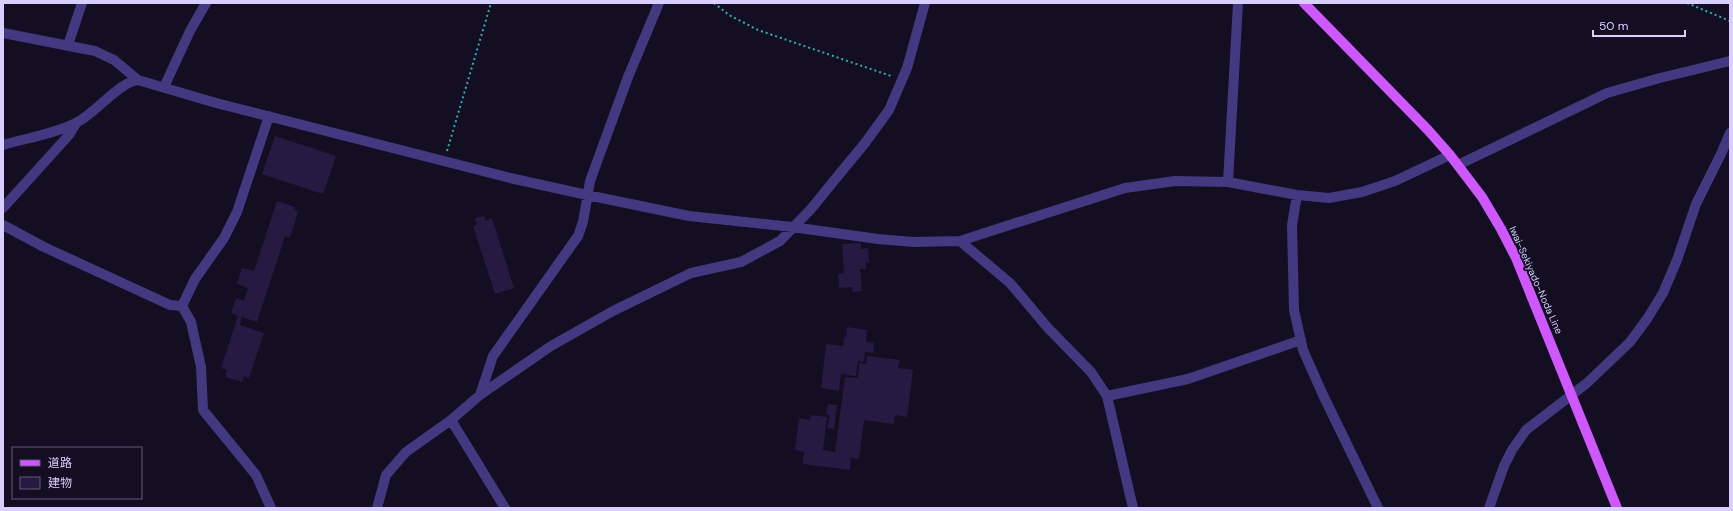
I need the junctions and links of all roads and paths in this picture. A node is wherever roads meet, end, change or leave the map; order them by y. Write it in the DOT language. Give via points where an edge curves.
graph roads {
  1 [pos="82,3"];
  2 [pos="206,3"];
  3 [pos="491,3"];
  4 [pos="659,3"];
  5 [pos="714,3"];
  6 [pos="925,3"];
  7 [pos="1238,3"];
  8 [pos="1304,3"];
  9 [pos="1687,3"];
  10 [pos="1730,21"];
  11 [pos="3,33"];
  12 [pos="68,45"];
  13 [pos="1730,61"];
  14 [pos="902,79"];
  15 [pos="138,80"];
  16 [pos="164,87"];
  17 [pos="269,116"];
  18 [pos="77,122"];
  19 [pos="1730,133"];
  20 [pos="3,145"];
  21 [pos="1450,155"];
  22 [pos="444,161"];
  23 [pos="1458,165"];
  24 [pos="1228,182"];
  25 [pos="587,195"];
  26 [pos="1297,195"];
  27 [pos="3,208"];
  28 [pos="3,225"];
  29 [pos="792,227"];
  30 [pos="960,242"];
  31 [pos="182,306"];
  32 [pos="1301,340"];
  33 [pos="480,394"];
  34 [pos="1572,395"];
  35 [pos="1107,396"];
  36 [pos="451,420"];
  37 [pos="271,508"];
  38 [pos="377,508"];
  39 [pos="505,508"];
  40 [pos="1133,508"];
  41 [pos="1378,508"];
  42 [pos="1489,508"];
  43 [pos="1617,508"];
  1 -- 12 [label="street"];
  2 -- 16 [label="street"];
  3 -- 22 [label="path"];
  4 -- 25 [label="street" via="628,77"];
  5 -- 14 [label="path" via="729,15 758,30"];
  6 -- 14 [label="street"];
  7 -- 24 [label="street"];
  8 -- 21 [label="main road, Iwai-Sekiyado-Noda Line"];
  9 -- 10 [label="path"];
  11 -- 12 [label="street"];
  12 -- 15 [label="street" via="95,51 114,60"];
  13 -- 23 [label="street" via="1607,93"];
  14 -- 29 [label="street" via="889,110 866,142 811,209"];
  15 -- 16 [label="street"];
  15 -- 18 [label="street" via="128,82 91,114"];
  16 -- 17 [label="street"];
  17 -- 22 [label="street"];
  17 -- 31 [label="street" via="238,212 224,238 195,279"];
  18 -- 20 [label="street"];
  18 -- 27 [label="street" via="70,135"];
  19 -- 34 [label="street" via="1696,204 1663,292 1647,319 1630,342"];
  21 -- 23 [label="main road, Iwai-Sekiyado-Noda Line"];
  21 -- 26 [label="street" via="1395,181 1362,192 1329,198"];
  22 -- 25 [label="street"];
  23 -- 34 [label="main road, Iwai-Sekiyado-Noda Line" via="1482,197 1510,246"];
  24 -- 26 [label="street"];
  24 -- 30 [label="street" via="1175,181 1125,188"];
  25 -- 29 [label="street" via="689,216"];
  25 -- 33 [label="street" via="578,236 493,356"];
  26 -- 32 [label="street" via="1292,224 1293,294"];
  28 -- 31 [label="street" via="44,247 170,305"];
  29 -- 30 [label="street" via="878,239"];
  29 -- 33 [label="street" via="780,241 741,262 691,273 613,311 551,346"];
  30 -- 35 [label="street" via="1010,283 1048,328 1091,372"];
  31 -- 37 [label="street" via="191,322 201,367 203,410 256,475"];
  32 -- 35 [label="street" via="1188,380"];
  32 -- 41 [label="street" via="1323,395"];
  33 -- 36 [label="street"];
  34 -- 42 [label="street" via="1526,430 1504,466"];
  34 -- 43 [label="main road, Iwai-Sekiyado-Noda Line"];
  35 -- 40 [label="street"];
  36 -- 38 [label="street" via="406,452 386,475"];
  36 -- 39 [label="street"];
}
